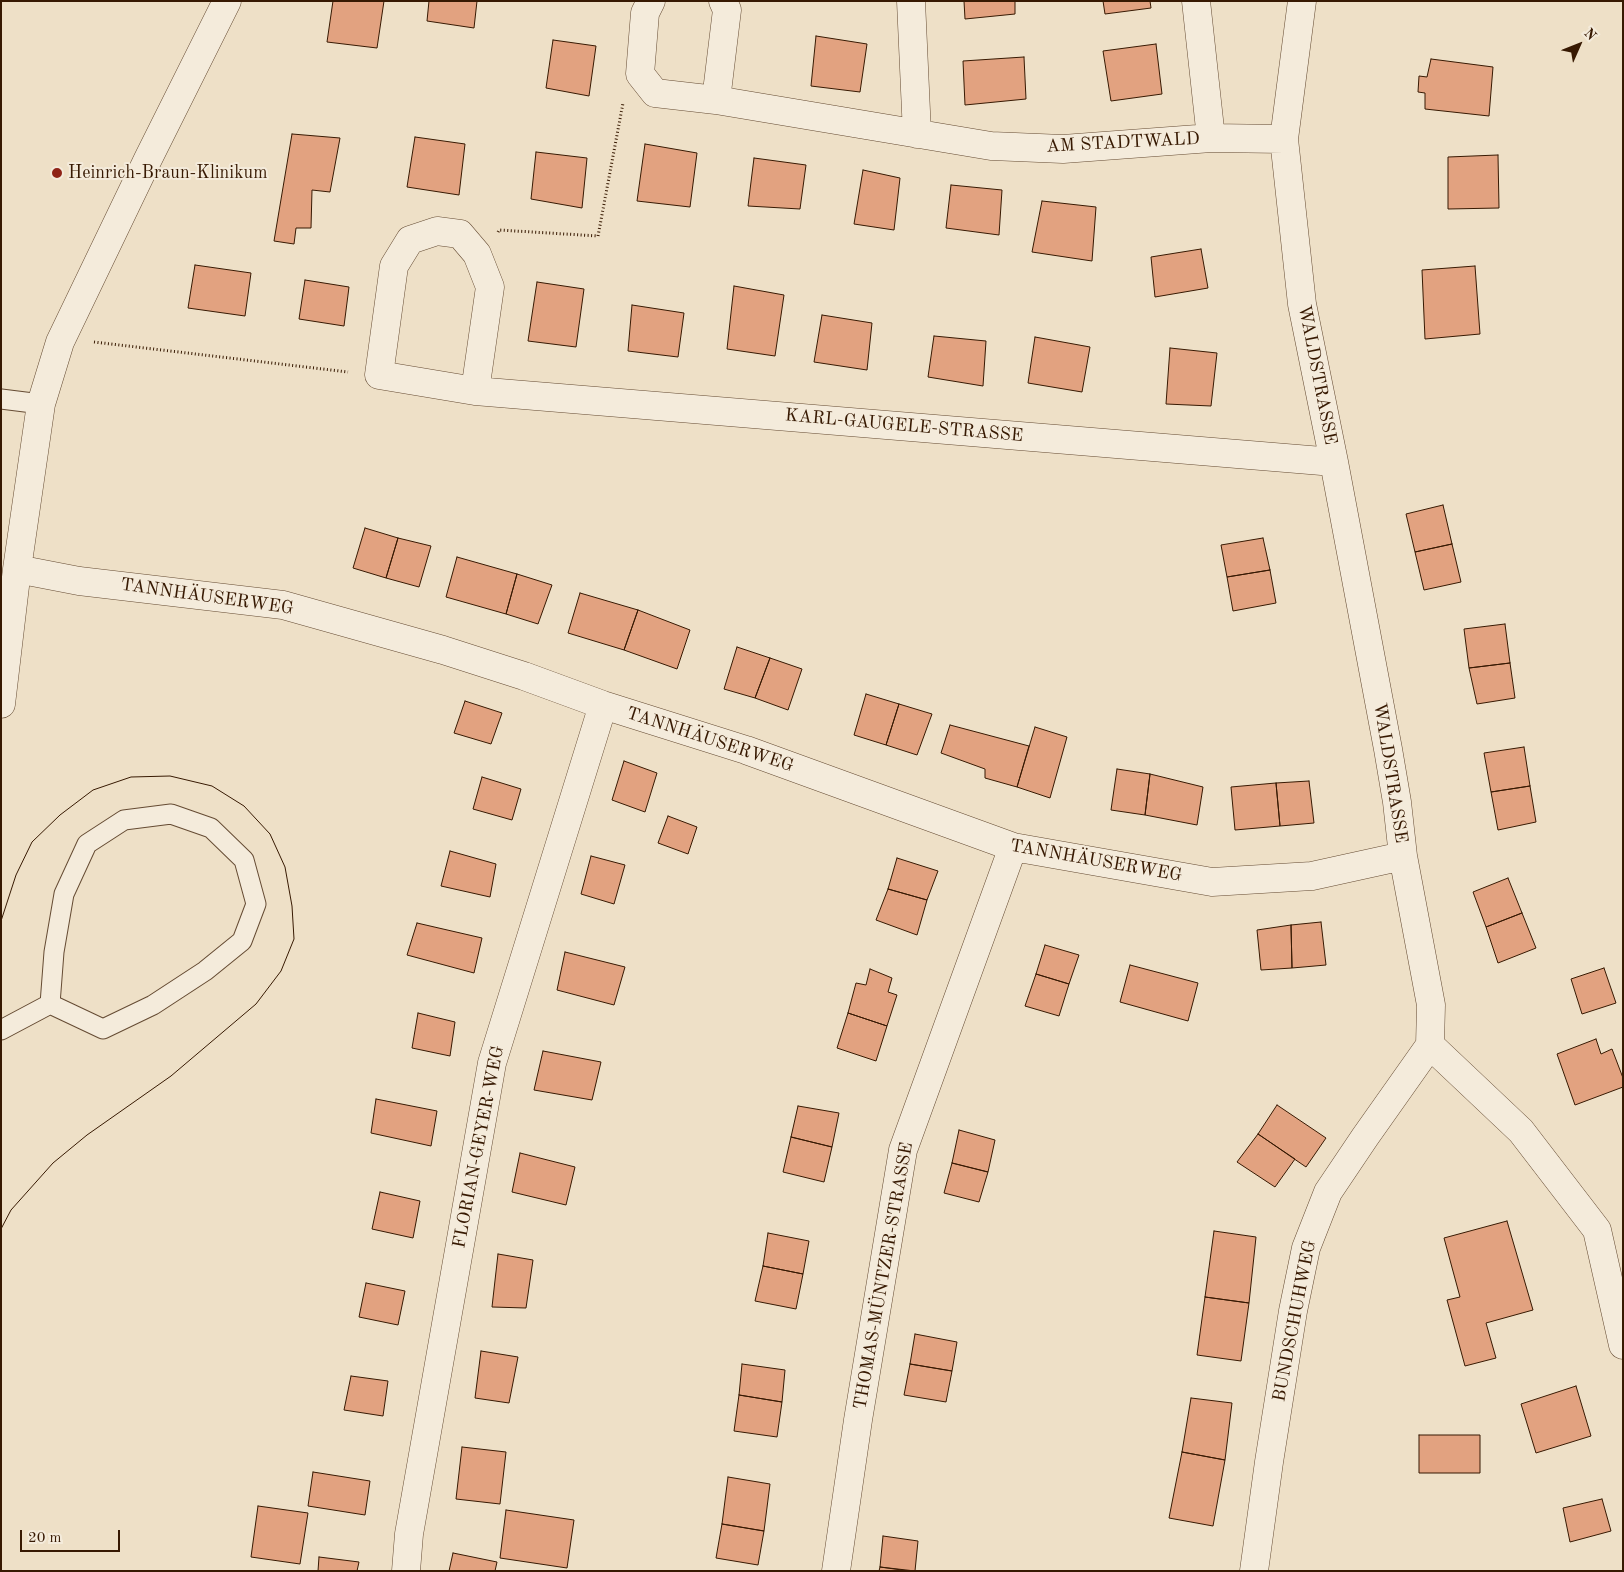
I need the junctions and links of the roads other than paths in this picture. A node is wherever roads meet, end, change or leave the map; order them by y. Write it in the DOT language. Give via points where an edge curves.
graph roads {
  1 [pos="227,1"];
  2 [pos="651,1"];
  3 [pos="723,1"];
  4 [pos="911,1"];
  5 [pos="1196,1"];
  6 [pos="1302,1"];
  7 [pos="716,100"];
  8 [pos="917,134"];
  9 [pos="1211,138"];
  10 [pos="1284,139"];
  11 [pos="474,391"];
  12 [pos="1,399"];
  13 [pos="41,404"];
  14 [pos="1334,462"];
  15 [pos="17,569"];
  16 [pos="1,704"];
  17 [pos="603,704"];
  18 [pos="1013,847"];
  19 [pos="1403,856"];
  20 [pos="50,1004"];
  21 [pos="1,1030"];
  22 [pos="1430,1045"];
  23 [pos="1623,1345"];
  24 [pos="406,1571"];
  25 [pos="836,1571"];
  26 [pos="1254,1571"];
  1 -- 13 [label="street" via="60,342"];
  2 -- 7 [label="street, AM STADTWALD" via="646,13 640,74 655,93"];
  3 -- 7 [label="street" via="727,10"];
  4 -- 8 [label="street"];
  5 -- 9 [label="street"];
  6 -- 10 [label="street, WALDSTRASSE"];
  7 -- 8 [label="street, AM STADTWALD"];
  8 -- 9 [label="street, AM STADTWALD" via="991,146 1063,150"];
  9 -- 10 [label="street"];
  10 -- 14 [label="street, WALDSTRASSE" via="1302,304"];
  11 -- 11 [label="street, KARL-GAUGELE-STRASSE" via="379,375 394,266 410,240 437,231 460,234 477,254 490,287"];
  11 -- 14 [label="street, KARL-GAUGELE-STRASSE"];
  12 -- 13 [label="lane"];
  13 -- 15 [label="street"];
  14 -- 19 [label="street, WALDSTRASSE" via="1388,749"];
  15 -- 16 [label="street"];
  15 -- 17 [label="street, TANNHÄUSERWEG" via="79,581 283,605 443,650"];
  17 -- 18 [label="street, TANNHÄUSERWEG" via="746,750"];
  17 -- 24 [label="street, FLORIAN-GEYER-WEG" via="492,1063 409,1534"];
  18 -- 19 [label="street, TANNHÄUSERWEG" via="1212,882 1312,876"];
  18 -- 25 [label="street, THOMAS-MÜNTZER-STRASSE" via="903,1150"];
  19 -- 22 [label="street, WALDSTRASSE" via="1431,1005"];
  20 -- 20 [label="lane" via="103,1029 153,1006 204,971 242,941 256,904 244,860 211,828 171,814 124,820 87,844 64,894 54,952"];
  20 -- 21 [label="lane"];
  22 -- 23 [label="street" via="1521,1132 1597,1230"];
  22 -- 26 [label="street, BUNDSCHUHWEG" via="1328,1192 1306,1248 1293,1311"];
}
